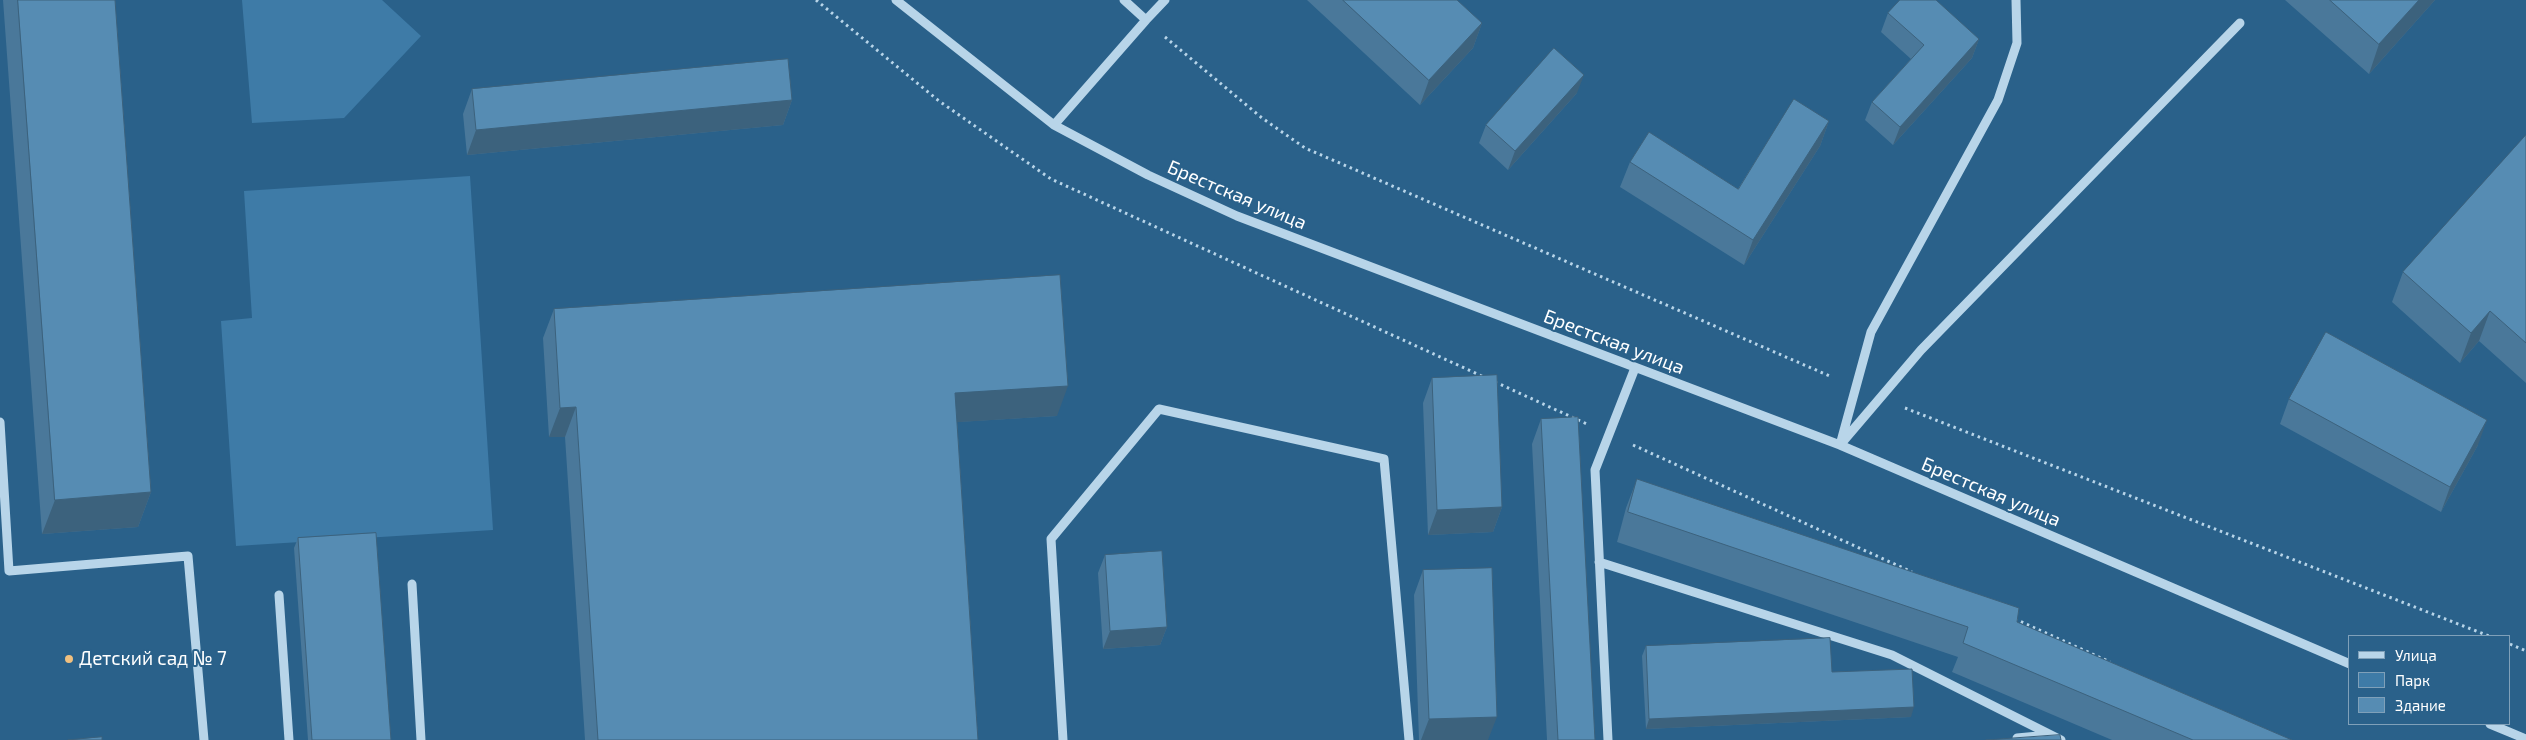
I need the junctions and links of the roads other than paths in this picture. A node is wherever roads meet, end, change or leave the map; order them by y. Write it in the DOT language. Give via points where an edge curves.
graph roads {
  1 [pos="896,0"];
  2 [pos="1124,0"];
  3 [pos="1165,0"];
  4 [pos="2016,0"];
  5 [pos="1146,20"];
  6 [pos="2240,24"];
  7 [pos="1054,125"];
  8 [pos="1635,368"];
  9 [pos="0,422"];
  10 [pos="1840,445"];
  11 [pos="4,513"];
  12 [pos="1599,562"];
  13 [pos="412,584"];
  14 [pos="279,595"];
  15 [pos="2348,663"];
  16 [pos="2492,725"];
  17 [pos="2050,735"];
  18 [pos="2011,738"];
  19 [pos="204,740"];
  20 [pos="288,740"];
  21 [pos="421,740"];
  22 [pos="1063,740"];
  23 [pos="1409,740"];
  24 [pos="1608,740"];
  25 [pos="2061,740"];
  26 [pos="2526,740"];
  1 -- 7 [label="street, Брестская улица"];
  2 -- 5 [label="street"];
  3 -- 5 [label="street"];
  4 -- 10 [label="street" via="2017,43 1998,100 1871,332"];
  5 -- 7 [label="street"];
  6 -- 10 [label="street" via="1921,350"];
  7 -- 8 [label="street, Брестская улица" via="1148,175 1237,216"];
  8 -- 10 [label="street, Брестская улица"];
  8 -- 12 [label="street" via="1594,470"];
  9 -- 11 [label="street"];
  10 -- 15 [label="street, Брестская улица"];
  11 -- 19 [label="street" via="10,571 188,556"];
  12 -- 17 [label="street" via="1892,655"];
  12 -- 24 [label="street"];
  13 -- 21 [label="street"];
  14 -- 20 [label="street"];
  16 -- 26 [label="street"];
  17 -- 18 [label="street"];
  17 -- 25 [label="street"];
  22 -- 23 [label="street" via="1051,538 1159,409 1384,459"];
}
